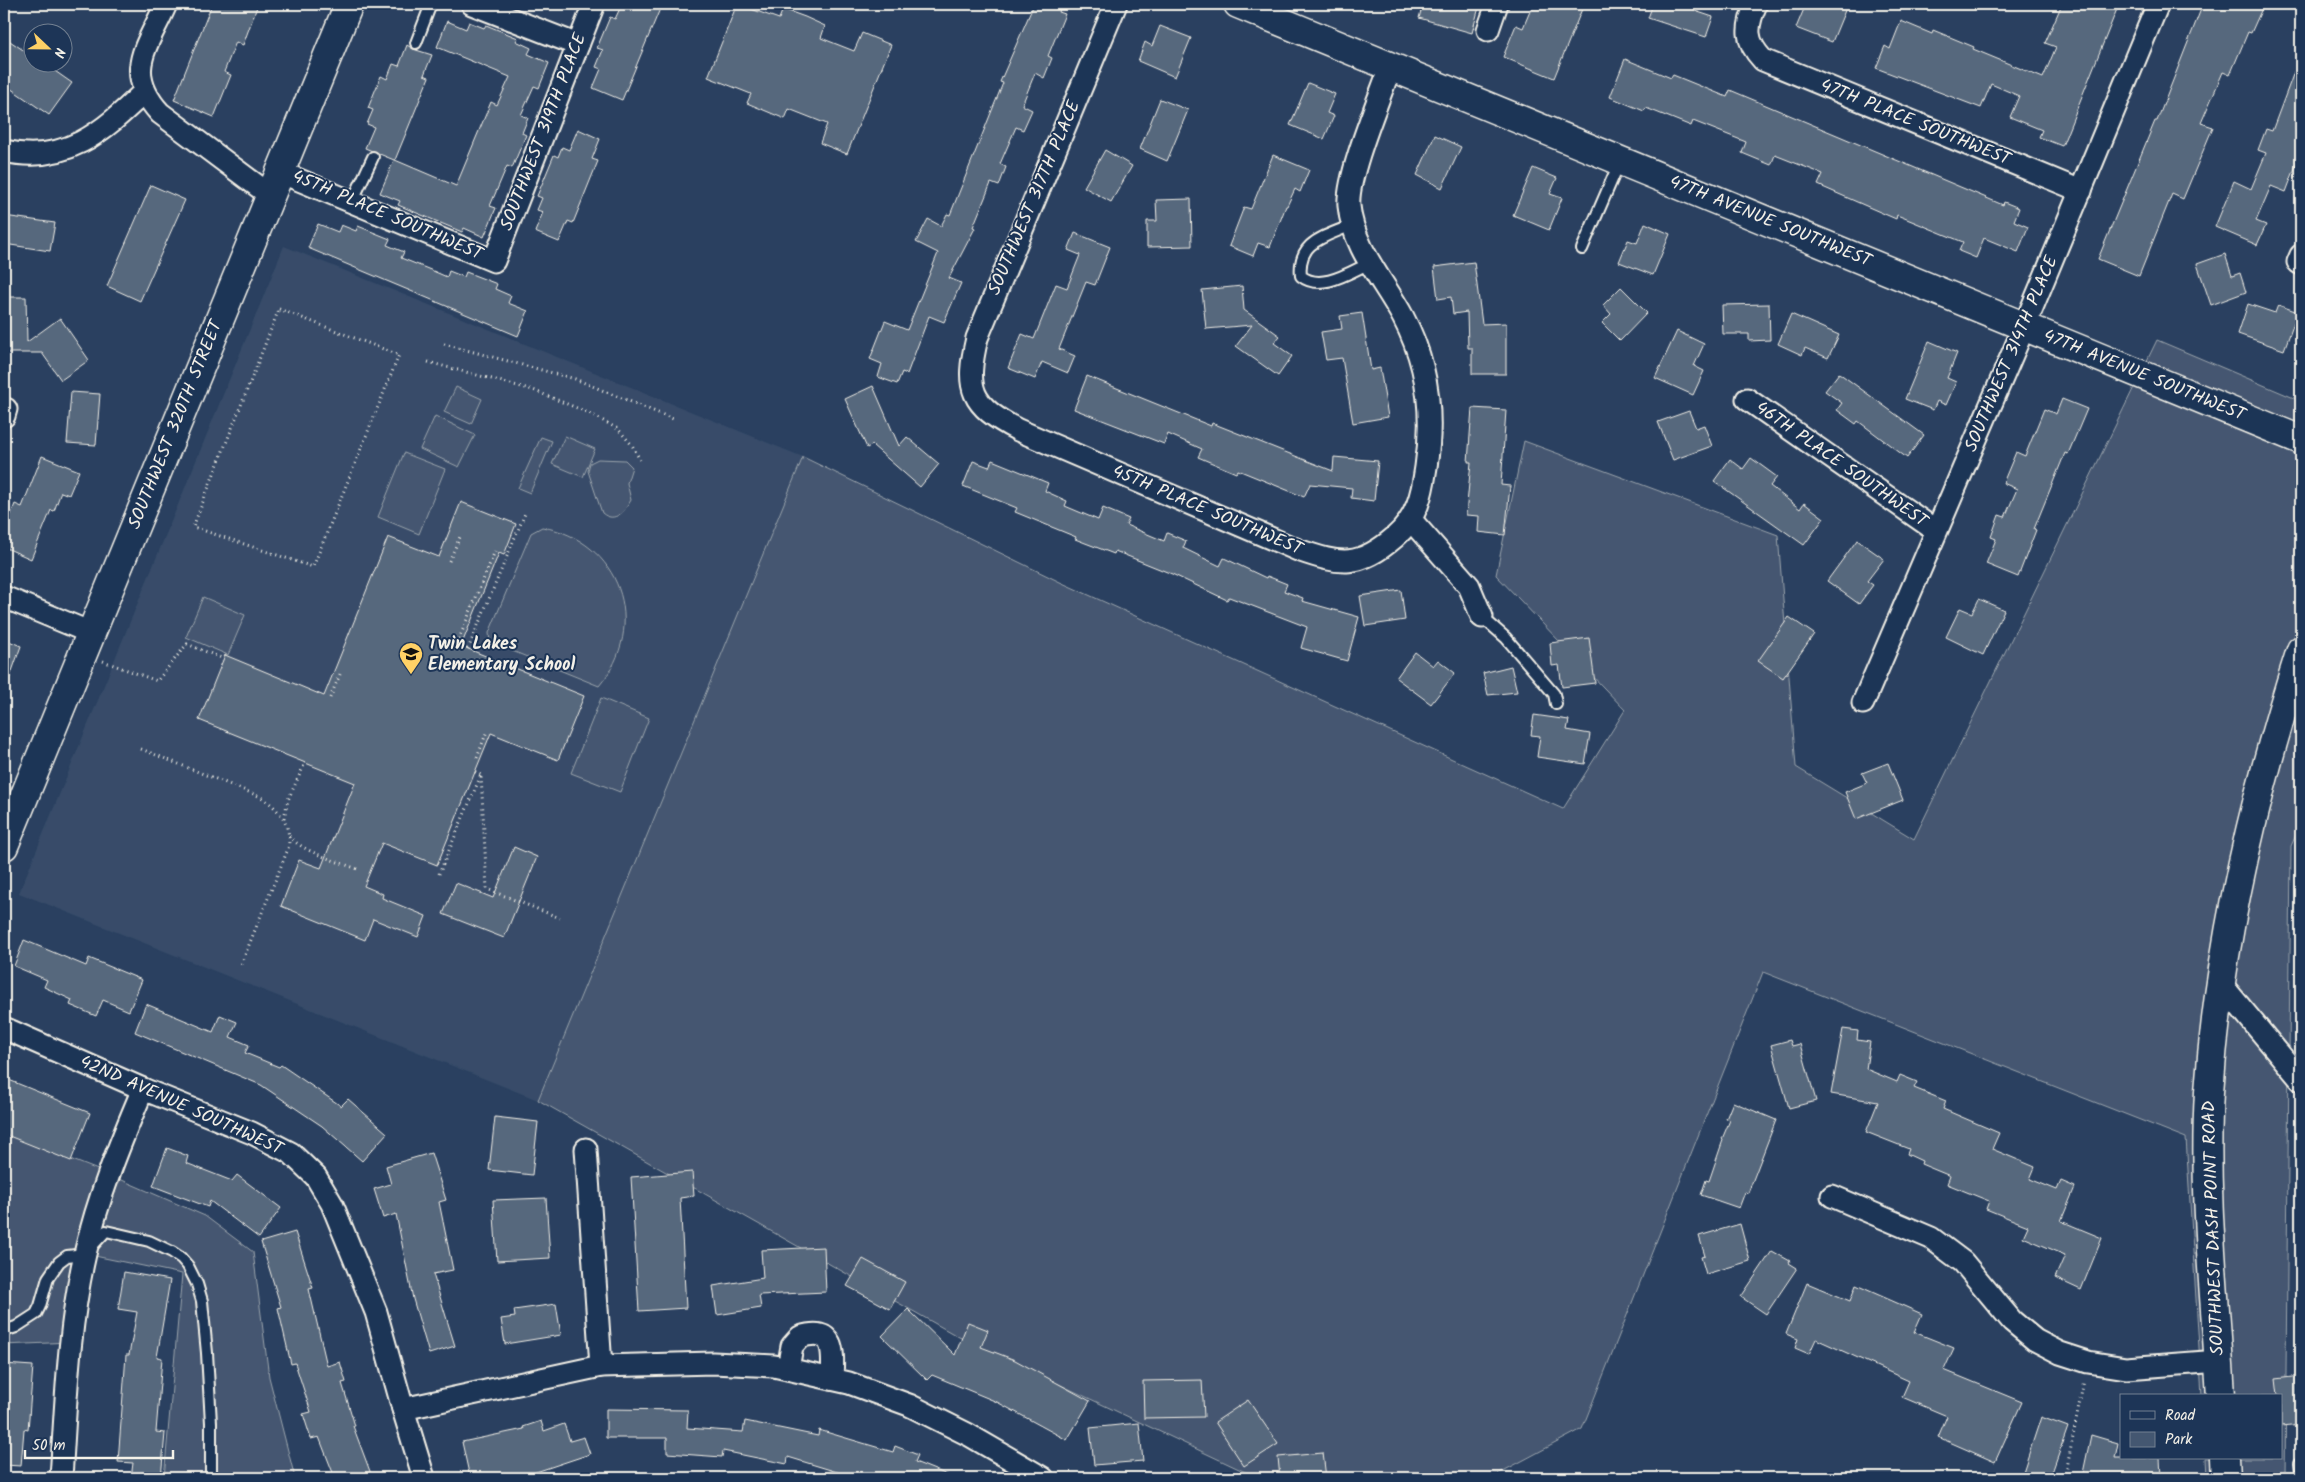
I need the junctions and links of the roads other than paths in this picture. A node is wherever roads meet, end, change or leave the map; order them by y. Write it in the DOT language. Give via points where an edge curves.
graph roads {
  1 [pos="166,4"];
  2 [pos="349,4"];
  3 [pos="431,4"];
  4 [pos="472,4"];
  5 [pos="594,4"];
  6 [pos="1116,4"];
  7 [pos="1238,4"];
  8 [pos="1497,4"];
  9 [pos="1756,4"];
  10 [pos="2158,4"];
  11 [pos="1488,30"];
  12 [pos="416,43"];
  13 [pos="578,45"];
  14 [pos="1390,65"];
  15 [pos="144,92"];
  16 [pos="4,151"];
  17 [pos="373,157"];
  18 [pos="1621,161"];
  19 [pos="276,184"];
  20 [pos="2081,191"];
  21 [pos="352,202"];
  22 [pos="1352,225"];
  23 [pos="1582,249"];
  24 [pos="494,261"];
  25 [pos="1370,263"];
  26 [pos="2024,327"];
  27 [pos="975,396"];
  28 [pos="1747,399"];
  29 [pos="2301,440"];
  30 [pos="1411,520"];
  31 [pos="1935,530"];
  32 [pos="4,597"];
  33 [pos="1482,616"];
  34 [pos="87,644"];
  35 [pos="2301,650"];
  36 [pos="1863,703"];
  37 [pos="1556,704"];
  38 [pos="4,846"];
  39 [pos="2222,985"];
  40 [pos="4,1028"];
  41 [pos="2301,1080"];
  42 [pos="143,1089"];
  43 [pos="586,1149"];
  44 [pos="1832,1196"];
  45 [pos="85,1254"];
  46 [pos="4,1331"];
  47 [pos="2219,1361"];
  48 [pos="601,1366"];
  49 [pos="788,1369"];
  50 [pos="832,1379"];
  51 [pos="2221,1394"];
  52 [pos="403,1410"];
  53 [pos="2225,1460"];
  54 [pos="61,1478"];
  55 [pos="211,1478"];
  56 [pos="424,1478"];
  57 [pos="1043,1478"];
  58 [pos="2226,1478"];
  1 -- 15 [label="street" via="144,47 141,66"];
  2 -- 19 [label="main road, SOUTHWEST 320TH STREET"];
  3 -- 12 [label="lane"];
  4 -- 13 [label="street"];
  5 -- 13 [label="street, SOUTHWEST 319TH PLACE"];
  6 -- 27 [label="street, SOUTHWEST 317TH PLACE" via="977,338 970,367"];
  7 -- 14 [label="main road, 47TH AVENUE SOUTHWEST"];
  8 -- 11 [label="street"];
  9 -- 20 [label="street, 47TH PLACE SOUTHWEST" via="1748,34 1753,50 1763,60"];
  10 -- 20 [label="street, SOUTHWEST 314TH PLACE"];
  13 -- 24 [label="street, SOUTHWEST 319TH PLACE"];
  14 -- 18 [label="main road, 47TH AVENUE SOUTHWEST"];
  14 -- 22 [label="street, 45TH PLACE SOUTHWEST" via="1352,184 1349,204"];
  15 -- 16 [label="street" via="102,129 71,146 45,155"];
  15 -- 19 [label="street, 45TH PLACE SOUTHWEST" via="160,113"];
  17 -- 21 [label="lane"];
  18 -- 23 [label="lane"];
  18 -- 26 [label="main road, 47TH AVENUE SOUTHWEST"];
  19 -- 21 [label="street, 45TH PLACE SOUTHWEST"];
  19 -- 34 [label="main road, SOUTHWEST 320TH STREET"];
  20 -- 26 [label="street, SOUTHWEST 314TH PLACE"];
  21 -- 24 [label="street, 45TH PLACE SOUTHWEST"];
  22 -- 25 [label="street, 45TH PLACE SOUTHWEST"];
  22 -- 25 [label="lane" via="1314,242 1304,251 1301,276 1308,282 1320,284"];
  25 -- 30 [label="street, 45TH PLACE SOUTHWEST" via="1403,318 1425,371 1430,400 1429,449 1423,490"];
  26 -- 29 [label="main road, 47TH AVENUE SOUTHWEST"];
  26 -- 31 [label="street, SOUTHWEST 314TH PLACE"];
  27 -- 30 [label="street, 45TH PLACE SOUTHWEST" via="984,409 1018,430 1315,556 1345,562 1370,556"];
  28 -- 31 [label="street, 46TH PLACE SOUTHWEST"];
  30 -- 33 [label="street" via="1469,586"];
  31 -- 36 [label="street, SOUTHWEST 314TH PLACE"];
  32 -- 34 [label="street"];
  33 -- 37 [label="lane" via="1506,638 1554,694"];
  34 -- 38 [label="main road, SOUTHWEST 320TH STREET"];
  35 -- 39 [label="main road, SOUTHWEST DASH POINT ROAD" via="2245,855 2230,925"];
  39 -- 41 [label="street"];
  39 -- 47 [label="main road, SOUTHWEST DASH POINT ROAD" via="2209,1094 2209,1186"];
  40 -- 42 [label="street, 42ND AVENUE SOUTHWEST"];
  42 -- 45 [label="street" via="108,1174"];
  42 -- 52 [label="street, 42ND AVENUE SOUTHWEST" via="252,1133 291,1153 316,1177 335,1212 376,1312"];
  43 -- 48 [label="street"];
  44 -- 47 [label="street" via="1931,1238 1962,1262 2012,1321 2035,1340 2060,1353 2088,1362 2126,1368"];
  45 -- 46 [label="lane" via="67,1256 59,1262 48,1278 36,1314"];
  45 -- 54 [label="street" via="70,1342"];
  45 -- 55 [label="lane" via="106,1231 149,1242 172,1252 181,1258 193,1275 202,1301 210,1393"];
  47 -- 51 [label="main road, SOUTHWEST DASH POINT ROAD"];
  48 -- 49 [label="street" via="713,1364"];
  48 -- 52 [label="street"];
  49 -- 50 [label="street"];
  49 -- 50 [label="street" via="792,1346 800,1337 819,1335 826,1338 833,1349"];
  50 -- 57 [label="street" via="909,1405"];
  52 -- 56 [label="street, 42ND AVENUE SOUTHWEST"];
  53 -- 58 [label="main road"];
}
